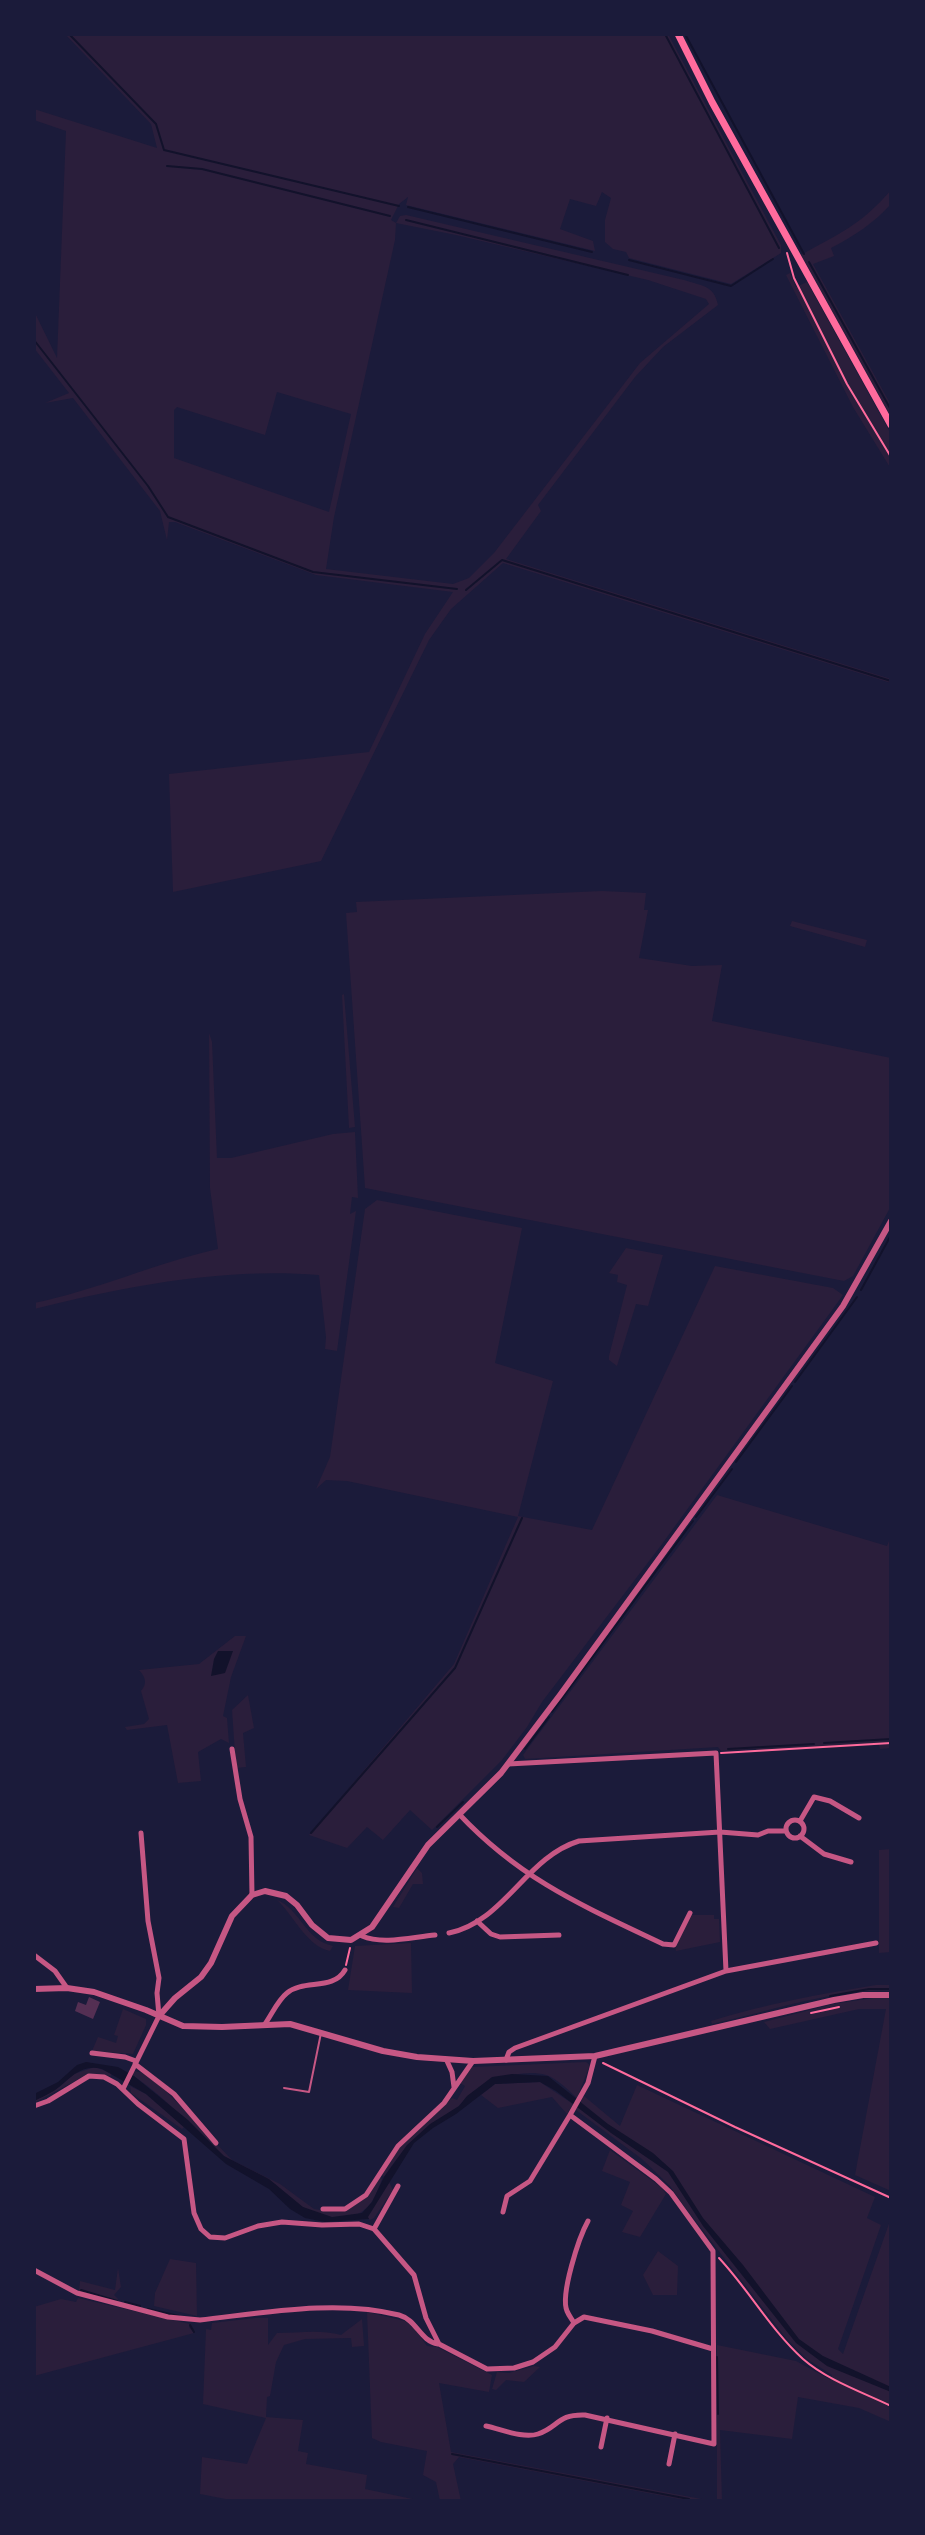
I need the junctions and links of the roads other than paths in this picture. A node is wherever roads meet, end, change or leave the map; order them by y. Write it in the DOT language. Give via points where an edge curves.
graph roads {
  1 [pos="678,34"];
  2 [pos="891,425"];
  3 [pos="891,1221"];
  4 [pos="232,1749"];
  5 [pos="508,1764"];
  6 [pos="459,1814"];
  7 [pos="859,1818"];
  8 [pos="800,1821"];
  9 [pos="786,1831"];
  10 [pos="720,1832"];
  11 [pos="141,1833"];
  12 [pos="800,1836"];
  13 [pos="851,1862"];
  14 [pos="528,1874"];
  15 [pos="252,1895"];
  16 [pos="690,1913"];
  17 [pos="477,1921"];
  18 [pos="449,1933"];
  19 [pos="435,1935"];
  20 [pos="559,1935"];
  21 [pos="362,1936"];
  22 [pos="876,1943"];
  23 [pos="34,1955"];
  24 [pos="345,1970"];
  25 [pos="726,1971"];
  26 [pos="67,1988"];
  27 [pos="34,1989"];
  28 [pos="891,1995"];
  29 [pos="159,2016"];
  30 [pos="265,2024"];
  31 [pos="321,2032"];
  32 [pos="92,2053"];
  33 [pos="595,2056"];
  34 [pos="447,2061"];
  35 [pos="473,2061"];
  36 [pos="506,2061"];
  37 [pos="134,2065"];
  38 [pos="124,2086"];
  39 [pos="284,2088"];
  40 [pos="454,2088"];
  41 [pos="34,2106"];
  42 [pos="570,2115"];
  43 [pos="216,2143"];
  44 [pos="398,2186"];
  45 [pos="323,2209"];
  46 [pos="503,2212"];
  47 [pos="588,2221"];
  48 [pos="374,2229"];
  49 [pos="34,2270"];
  50 [pos="574,2323"];
  51 [pos="439,2344"];
  52 [pos="713,2349"];
  53 [pos="607,2418"];
  54 [pos="486,2426"];
  55 [pos="675,2434"];
  56 [pos="601,2447"];
  57 [pos="669,2464"];
  1 -- 2 [label="main road"];
  3 -- 5 [label="street" via="843,1306"];
  4 -- 15 [label="street" via="251,1837"];
  5 -- 6 [label="street"];
  5 -- 10 [label="street" via="716,1753"];
  6 -- 14 [label="street"];
  6 -- 21 [label="street" via="428,1845 380,1918"];
  7 -- 8 [label="street" via="814,1797"];
  8 -- 9 [label="street" via="790,1822"];
  8 -- 12 [label="street"];
  9 -- 10 [label="street"];
  9 -- 12 [label="street"];
  10 -- 14 [label="street" via="579,1841 549,1854"];
  10 -- 25 [label="street"];
  11 -- 29 [label="street"];
  12 -- 13 [label="street" via="824,1854"];
  14 -- 16 [label="street" via="663,1944 674,1945"];
  14 -- 17 [label="street"];
  15 -- 21 [label="street" via="279,1893 321,1934 334,1939"];
  15 -- 29 [label="street" via="232,1916 206,1970"];
  17 -- 18 [label="street"];
  17 -- 20 [label="street" via="500,1937"];
  19 -- 21 [label="street" via="392,1940"];
  22 -- 25 [label="street"];
  23 -- 26 [label="street"];
  24 -- 30 [label="street" via="333,1981 291,1990"];
  25 -- 36 [label="street" via="515,2048"];
  26 -- 27 [label="street"];
  26 -- 29 [label="street" via="94,1992"];
  28 -- 33 [label="street" via="850,1997"];
  29 -- 30 [label="street" via="194,2027"];
  29 -- 37 [label="street"];
  30 -- 31 [label="street"];
  31 -- 34 [label="street" via="383,2051"];
  31 -- 39 [label="lane" via="309,2092"];
  32 -- 37 [label="street" via="125,2057"];
  33 -- 36 [label="street"];
  33 -- 42 [label="street"];
  34 -- 35 [label="street"];
  34 -- 40 [label="street"];
  35 -- 36 [label="street"];
  35 -- 40 [label="street"];
  37 -- 38 [label="street"];
  37 -- 43 [label="street" via="174,2094"];
  38 -- 41 [label="street" via="92,2076"];
  38 -- 48 [label="street" via="138,2104 184,2139 194,2213 210,2237 225,2238 282,2222"];
  40 -- 45 [label="street" via="398,2146 366,2195 345,2209"];
  42 -- 46 [label="street" via="530,2181 507,2196"];
  42 -- 52 [label="street" via="671,2193 713,2251"];
  44 -- 48 [label="street"];
  47 -- 50 [label="street" via="576,2246 566,2300"];
  48 -- 51 [label="street" via="414,2275"];
  49 -- 51 [label="street" via="77,2293 177,2319 355,2307 404,2317 427,2340"];
  50 -- 51 [label="street" via="550,2351 514,2368 487,2369"];
  50 -- 52 [label="street" via="595,2317"];
  52 -- 55 [label="street" via="714,2444"];
  53 -- 54 [label="street" via="567,2416 531,2435"];
  53 -- 55 [label="street"];
  53 -- 56 [label="street"];
  55 -- 57 [label="street"];
}
